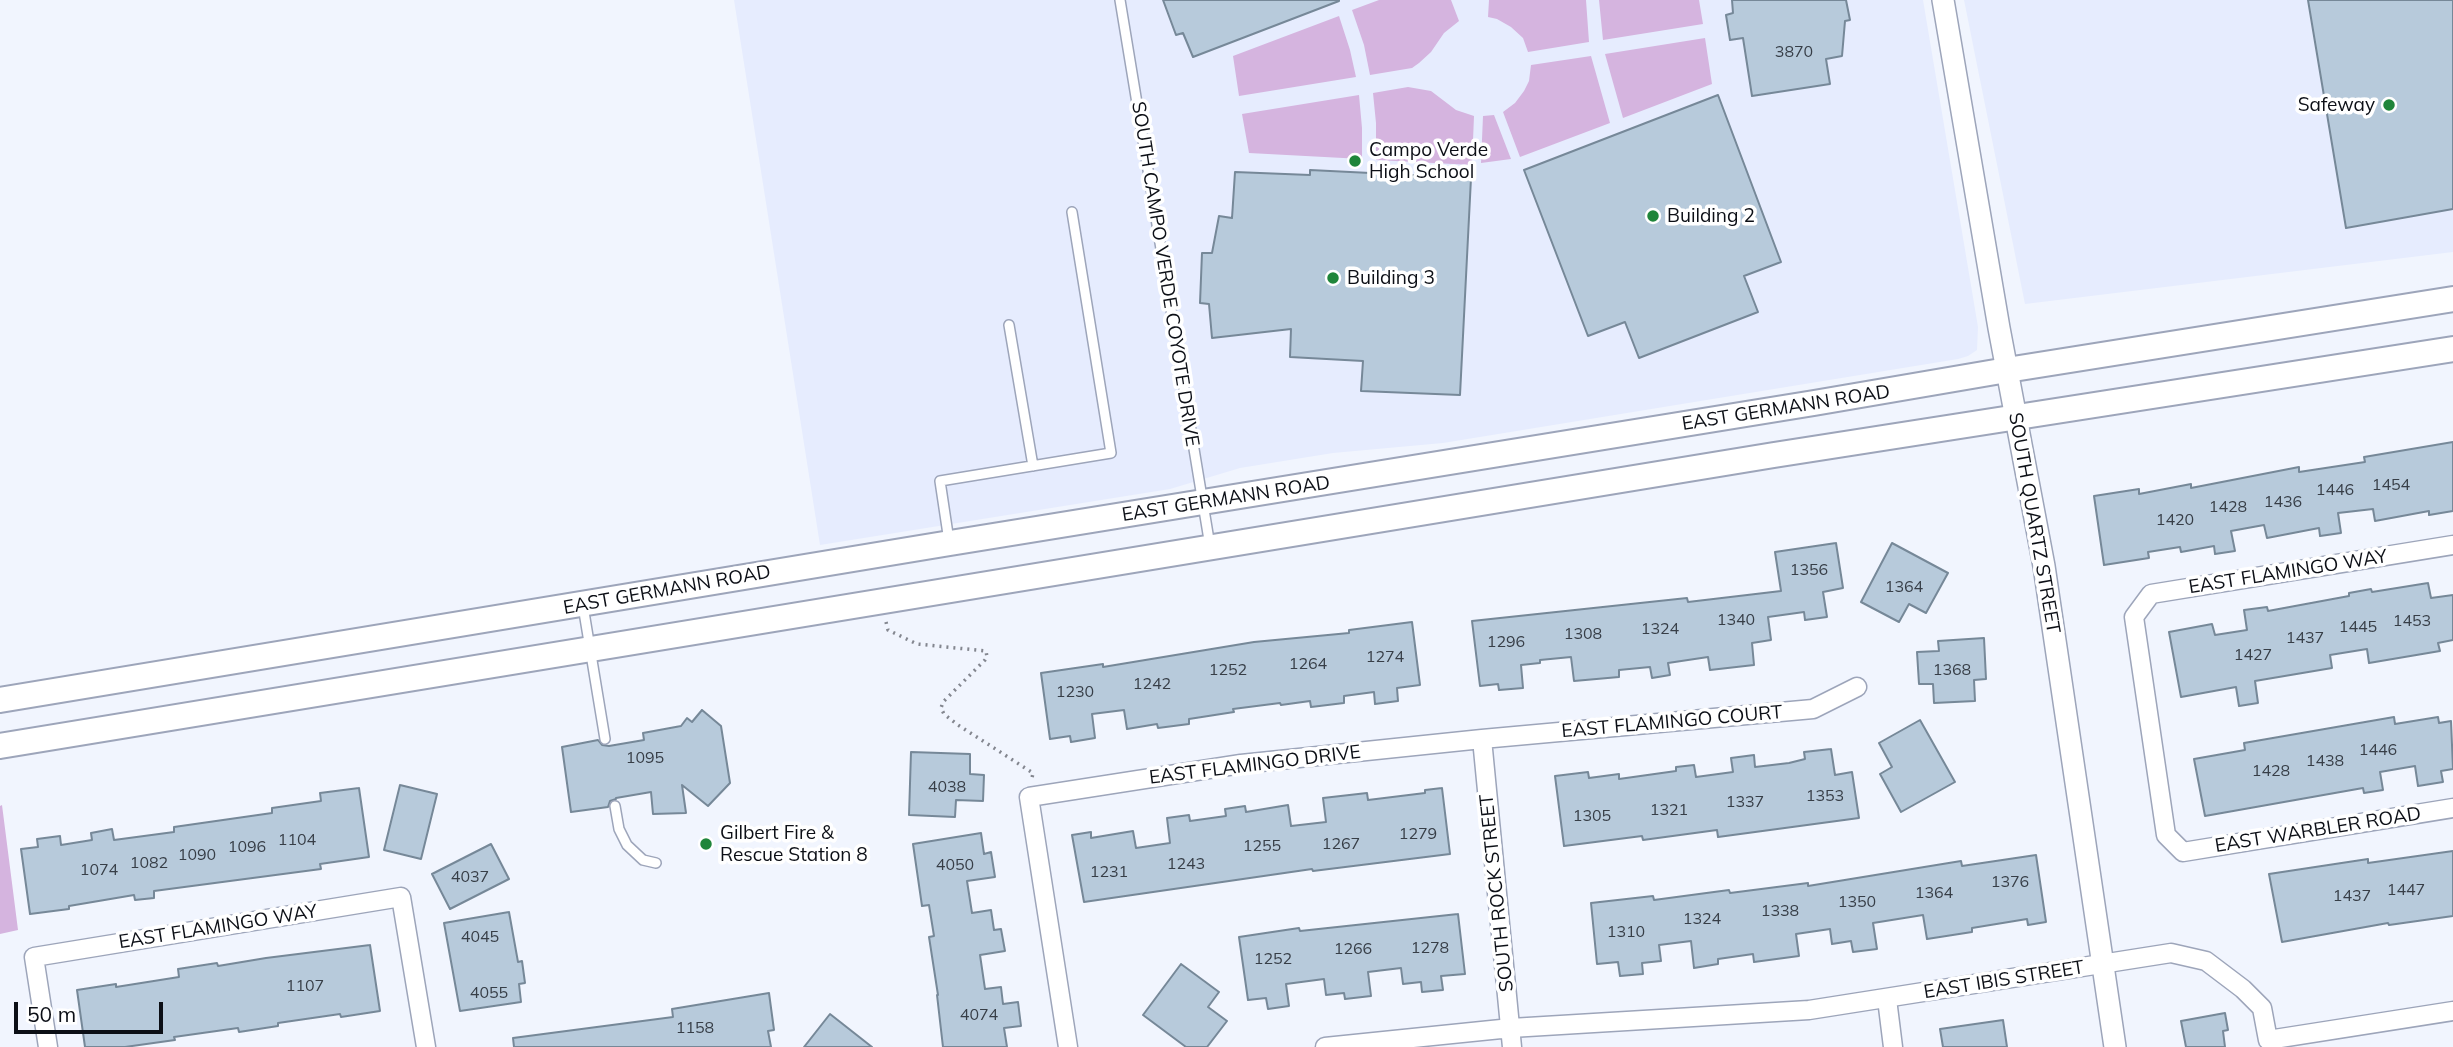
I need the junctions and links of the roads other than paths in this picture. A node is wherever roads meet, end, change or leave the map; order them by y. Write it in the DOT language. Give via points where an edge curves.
graph roads {
  1 [pos="1120,0"];
  2 [pos="1943,0"];
  3 [pos="1072,212"];
  4 [pos="2453,299"];
  5 [pos="1009,326"];
  6 [pos="2453,349"];
  7 [pos="2007,370"];
  8 [pos="2016,418"];
  9 [pos="1033,466"];
  10 [pos="1202,502"];
  11 [pos="950,543"];
  12 [pos="2453,545"];
  13 [pos="1210,548"];
  14 [pos="583,605"];
  15 [pos="591,649"];
  16 [pos="1857,687"];
  17 [pos="0,700"];
  18 [pos="605,739"];
  19 [pos="1482,739"];
  20 [pos="0,747"];
  21 [pos="615,806"];
  22 [pos="2453,808"];
  23 [pos="2183,852"];
  24 [pos="656,863"];
  25 [pos="2102,965"];
  26 [pos="1887,999"];
  27 [pos="2453,1011"];
  28 [pos="1511,1028"];
  29 [pos="2269,1043"];
  30 [pos="48,1047"];
  31 [pos="426,1047"];
  32 [pos="1068,1047"];
  33 [pos="1325,1047"];
  34 [pos="1512,1047"];
  35 [pos="1893,1047"];
  36 [pos="2115,1047"];
  1 -- 10 [label="lane, SOUTH CAMPO VERDE COYOTE DRIVE"];
  2 -- 7 [label="street, SOUTH QUARTZ STREET"];
  3 -- 9 [label="lane" via="1111,453"];
  4 -- 7 [label="main road, EAST GERMANN ROAD"];
  5 -- 9 [label="lane"];
  6 -- 8 [label="main road"];
  7 -- 8 [label="street, SOUTH QUARTZ STREET"];
  7 -- 10 [label="main road, EAST GERMANN ROAD"];
  8 -- 13 [label="main road"];
  8 -- 25 [label="street, SOUTH QUARTZ STREET" via="2045,566"];
  9 -- 11 [label="lane" via="940,481"];
  10 -- 11 [label="main road, EAST GERMANN ROAD"];
  10 -- 13 [label="lane, SOUTH CAMPO VERDE COYOTE DRIVE"];
  11 -- 14 [label="main road, EAST GERMANN ROAD"];
  12 -- 23 [label="street, EAST FLAMINGO WAY" via="2151,594 2134,617 2166,835"];
  13 -- 15 [label="main road"];
  14 -- 15 [label="lane"];
  14 -- 17 [label="main road, EAST GERMANN ROAD"];
  15 -- 18 [label="lane"];
  15 -- 20 [label="main road"];
  16 -- 19 [label="street, EAST FLAMINGO COURT" via="1813,709"];
  19 -- 28 [label="street, SOUTH ROCK STREET"];
  19 -- 32 [label="street, EAST FLAMINGO DRIVE" via="1241,764 1029,797"];
  21 -- 24 [label="lane" via="627,845 643,860"];
  22 -- 23 [label="street, EAST WARBLER ROAD"];
  25 -- 26 [label="street, EAST IBIS STREET"];
  25 -- 29 [label="street, EAST IBIS STREET" via="2171,953 2206,961 2262,1009"];
  25 -- 36 [label="street, SOUTH QUARTZ STREET"];
  26 -- 28 [label="street, EAST IBIS STREET" via="1810,1010"];
  26 -- 35 [label="street"];
  27 -- 29 [label="street, EAST IBIS STREET"];
  28 -- 33 [label="street, EAST IBIS STREET"];
  28 -- 34 [label="street, SOUTH ROCK STREET"];
  30 -- 31 [label="street, EAST FLAMINGO WAY" via="34,957 401,897"];
}
